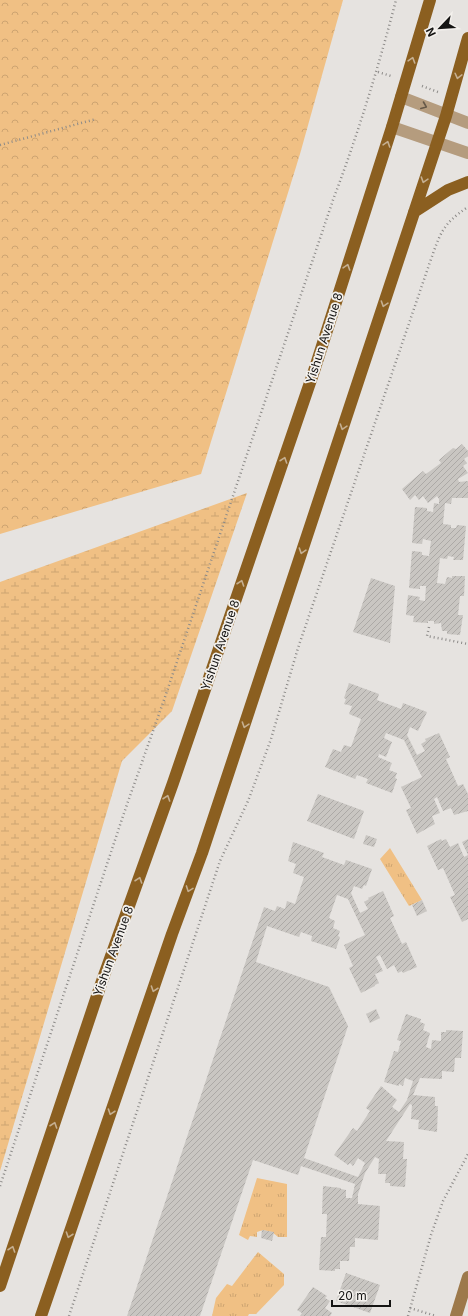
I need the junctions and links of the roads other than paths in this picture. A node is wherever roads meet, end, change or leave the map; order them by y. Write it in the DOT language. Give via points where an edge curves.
graph roads {
  1 [pos="430,0"];
  2 [pos="468,38"];
  3 [pos="401,97"];
  4 [pos="446,116"];
  5 [pos="468,123"];
  6 [pos="392,127"];
  7 [pos="436,143"];
  8 [pos="468,153"];
  9 [pos="468,182"];
  10 [pos="414,212"];
  11 [pos="468,1277"];
  12 [pos="0,1286"];
  13 [pos="41,1316"];
  14 [pos="456,1316"];
  3 -- 1 [label="main road, Yishun Avenue 8, one-way"];
  2 -- 4 [label="main road, one-way"];
  3 -- 4 [label="street, one-way"];
  3 -- 6 [label="main road, Yishun Avenue 8"];
  4 -- 5 [label="street"];
  4 -- 7 [label="main road"];
  6 -- 7 [label="street"];
  12 -- 6 [label="main road, Yishun Avenue 8, one-way" via="101,984 173,783 314,371"];
  7 -- 8 [label="street"];
  7 -- 10 [label="main road, one-way"];
  9 -- 10 [label="main road" via="448,190"];
  10 -- 13 [label="main road, one-way" via="202,852"];
  11 -- 14 [label="main road"];
}
